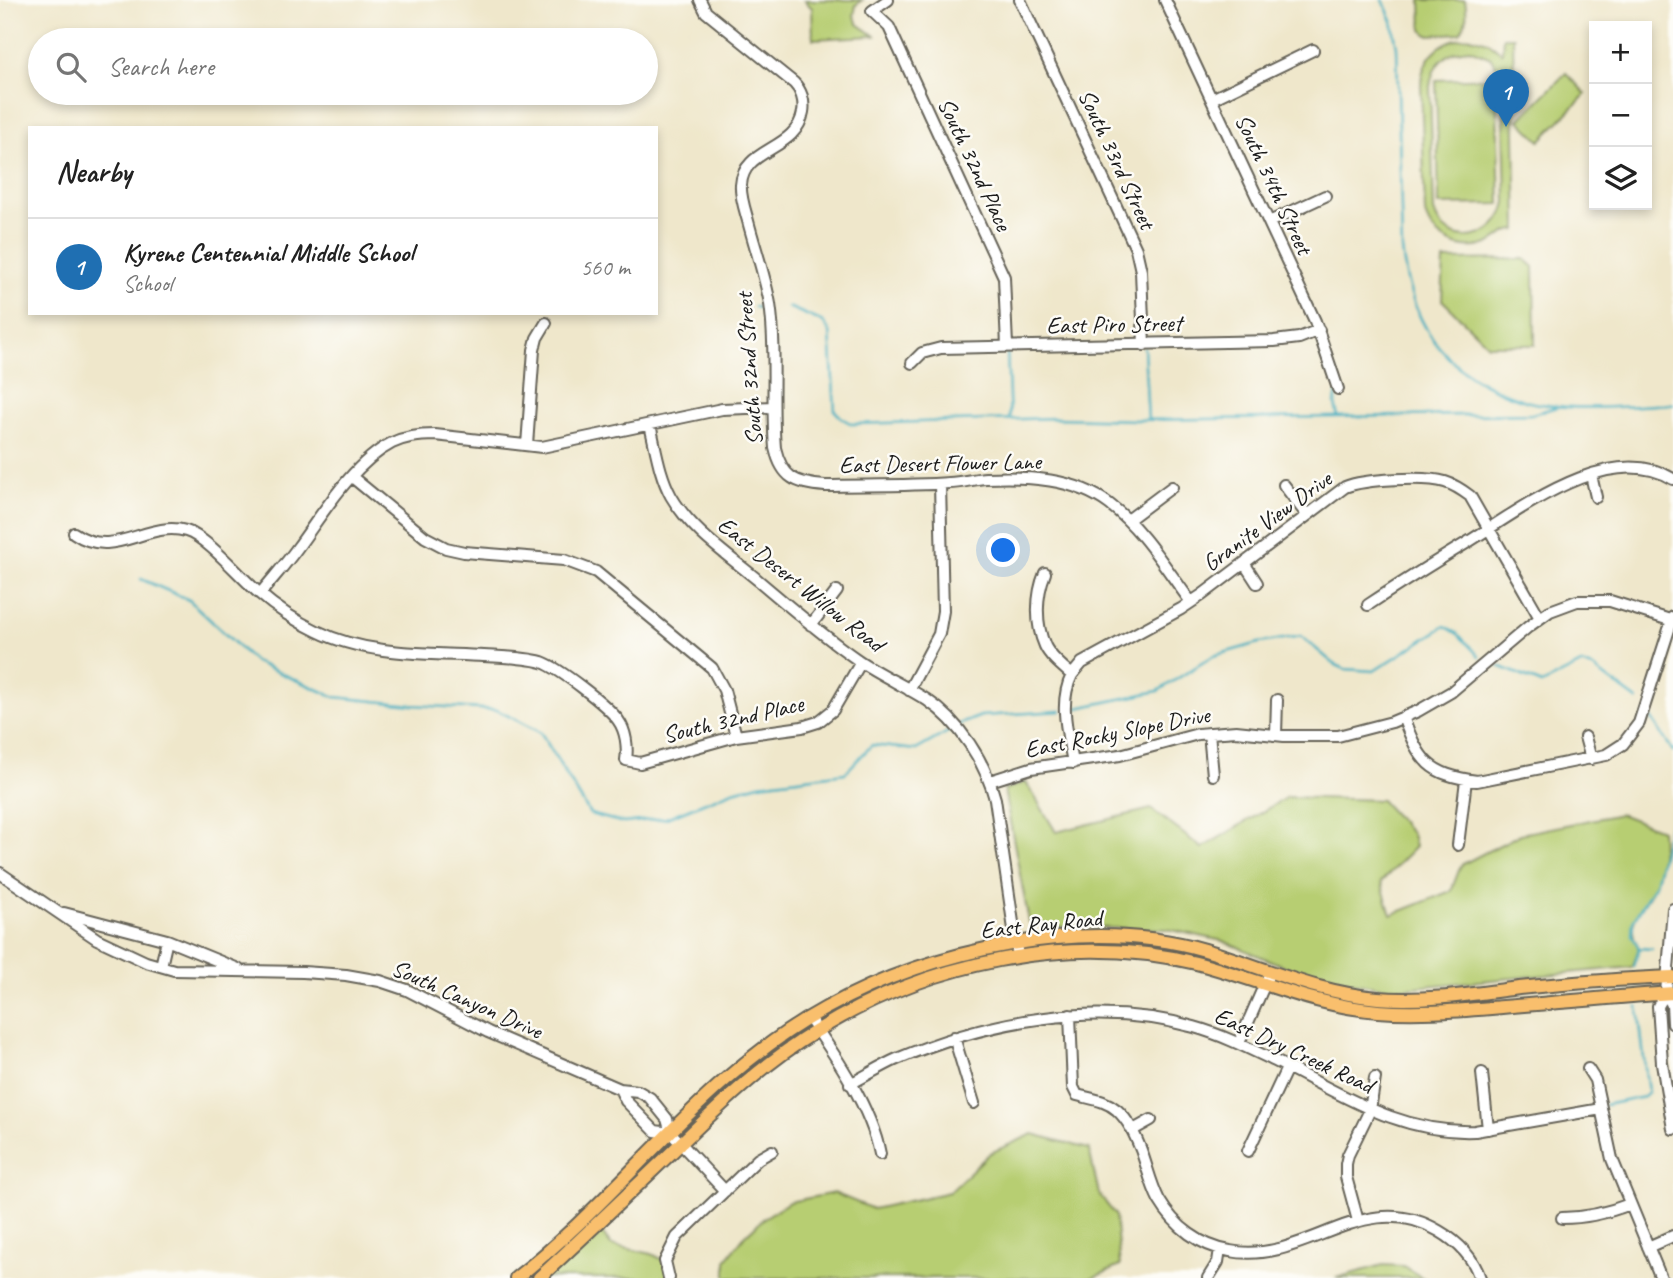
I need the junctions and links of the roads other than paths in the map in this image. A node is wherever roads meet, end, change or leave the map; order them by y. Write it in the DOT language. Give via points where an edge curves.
graph roads {
  1 [pos="700,0"];
  2 [pos="888,0"];
  3 [pos="1020,0"];
  4 [pos="1165,0"];
  5 [pos="1313,50"];
  6 [pos="1212,99"];
  7 [pos="1325,196"];
  8 [pos="1269,222"];
  9 [pos="546,323"];
  10 [pos="1319,330"];
  11 [pos="1144,345"];
  12 [pos="1007,346"];
  13 [pos="912,363"];
  14 [pos="1338,389"];
  15 [pos="772,407"];
  16 [pos="650,425"];
  17 [pos="527,445"];
  18 [pos="787,474"];
  19 [pos="1591,475"];
  20 [pos="352,477"];
  21 [pos="1673,479"];
  22 [pos="940,484"];
  23 [pos="1284,485"];
  24 [pos="1172,486"];
  25 [pos="1596,497"];
  26 [pos="1307,515"];
  27 [pos="1128,520"];
  28 [pos="1489,528"];
  29 [pos="74,533"];
  30 [pos="1244,563"];
  31 [pos="1045,573"];
  32 [pos="1257,583"];
  33 [pos="837,591"];
  34 [pos="260,594"];
  35 [pos="1191,602"];
  36 [pos="1368,605"];
  37 [pos="1540,618"];
  38 [pos="1673,620"];
  39 [pos="811,625"];
  40 [pos="861,662"];
  41 [pos="1072,676"];
  42 [pos="909,690"];
  43 [pos="1277,700"];
  44 [pos="1403,717"];
  45 [pos="1209,733"];
  46 [pos="1276,735"];
  47 [pos="736,736"];
  48 [pos="1585,737"];
  49 [pos="1591,759"];
  50 [pos="1073,763"];
  51 [pos="1213,775"];
  52 [pos="1466,780"];
  53 [pos="990,781"];
  54 [pos="1458,845"];
  55 [pos="0,873"];
  56 [pos="1673,909"];
  57 [pos="55,911"];
  58 [pos="167,940"];
  59 [pos="1017,950"];
  60 [pos="161,966"];
  61 [pos="248,971"];
  62 [pos="1269,972"];
  63 [pos="1669,985"];
  64 [pos="1264,986"];
  65 [pos="1070,1015"];
  66 [pos="809,1018"];
  67 [pos="1673,1023"];
  68 [pos="818,1030"];
  69 [pos="954,1037"];
  70 [pos="1239,1044"];
  71 [pos="1287,1068"];
  72 [pos="1588,1069"];
  73 [pos="1482,1073"];
  74 [pos="1375,1078"];
  75 [pos="850,1084"];
  76 [pos="620,1089"];
  77 [pos="974,1103"];
  78 [pos="654,1104"];
  79 [pos="1601,1109"];
  80 [pos="1370,1110"];
  81 [pos="642,1117"];
  82 [pos="1152,1120"];
  83 [pos="1488,1129"];
  84 [pos="1673,1129"];
  85 [pos="1133,1130"];
  86 [pos="676,1139"];
  87 [pos="772,1151"];
  88 [pos="1248,1151"];
  89 [pos="880,1154"];
  90 [pos="725,1191"];
  91 [pos="1630,1204"];
  92 [pos="1562,1218"];
  93 [pos="1358,1221"];
  94 [pos="1673,1237"];
  95 [pos="1648,1247"];
  96 [pos="1220,1249"];
  97 [pos="516,1278"];
  98 [pos="539,1278"];
  99 [pos="669,1278"];
  100 [pos="1208,1278"];
  101 [pos="1480,1278"];
  102 [pos="1661,1278"];
  1 -- 15 [label="street, South 32nd Street" via="706,12 794,83 802,96 798,130 755,158 741,183 769,301"];
  2 -- 12 [label="street, South 32nd Place" via="872,11 889,27 1004,277"];
  3 -- 11 [label="street, South 33rd Street" via="1136,249"];
  4 -- 6 [label="street, South 34th Street"];
  5 -- 6 [label="street"];
  6 -- 8 [label="street, South 34th Street"];
  7 -- 8 [label="street"];
  8 -- 10 [label="street, South 34th Street"];
  9 -- 17 [label="street" via="534,350"];
  10 -- 11 [label="street, East Piro Street" via="1274,341"];
  10 -- 14 [label="street, South 34th Street"];
  11 -- 12 [label="street, East Piro Street"];
  12 -- 13 [label="street, East Piro Street" via="930,350"];
  15 -- 16 [label="street" via="722,409"];
  15 -- 18 [label="street, South 32nd Street" via="775,448"];
  16 -- 17 [label="street" via="560,445"];
  16 -- 39 [label="street, East Desert Willow Road" via="663,480 691,523"];
  17 -- 20 [label="street" via="421,435 393,443"];
  18 -- 22 [label="street, East Desert Flower Lane" via="807,485"];
  19 -- 21 [label="street" via="1649,467"];
  19 -- 25 [label="street"];
  19 -- 28 [label="street" via="1560,485"];
  20 -- 34 [label="street"];
  20 -- 47 [label="street" via="425,537 446,548 564,560 596,572 712,668 724,690"];
  22 -- 27 [label="street, East Desert Flower Lane" via="1030,477 1062,483 1086,490"];
  22 -- 42 [label="street" via="943,611 939,634"];
  23 -- 26 [label="street"];
  24 -- 27 [label="street"];
  26 -- 28 [label="street, Granite View Drive" via="1355,483 1441,481 1470,496"];
  26 -- 30 [label="street, Granite View Drive"];
  27 -- 35 [label="street"];
  28 -- 36 [label="street"];
  28 -- 37 [label="street, Granite View Drive"];
  29 -- 34 [label="street" via="103,544 157,532 187,531"];
  30 -- 32 [label="street"];
  30 -- 35 [label="street, Granite View Drive"];
  31 -- 41 [label="street" via="1038,590 1041,631 1046,648"];
  33 -- 39 [label="street"];
  34 -- 47 [label="street, South 32nd Place" via="318,632 343,641 394,651 542,662 561,671 619,721 628,748 626,760 640,763"];
  35 -- 41 [label="street, Granite View Drive" via="1082,663"];
  37 -- 38 [label="street, East Rocky Slope Drive" via="1564,605 1593,600"];
  37 -- 44 [label="street, East Rocky Slope Drive" via="1451,692"];
  38 -- 49 [label="street" via="1639,723 1623,744"];
  39 -- 40 [label="street, East Desert Willow Road"];
  40 -- 42 [label="street, East Desert Willow Road"];
  40 -- 47 [label="street, South 32nd Place" via="833,710 818,722"];
  41 -- 50 [label="street" via="1065,704"];
  42 -- 53 [label="street, East Desert Willow Road" via="943,712"];
  43 -- 46 [label="street"];
  44 -- 46 [label="street, East Rocky Slope Drive" via="1338,736"];
  44 -- 52 [label="street" via="1426,763"];
  45 -- 46 [label="street, East Rocky Slope Drive"];
  45 -- 50 [label="street, East Rocky Slope Drive"];
  45 -- 51 [label="street"];
  48 -- 49 [label="street"];
  49 -- 52 [label="street"];
  50 -- 53 [label="street, East Rocky Slope Drive" via="1031,768"];
  52 -- 54 [label="street"];
  53 -- 59 [label="street"];
  55 -- 57 [label="street, South Canyon Drive"];
  56 -- 63 [label="street"];
  57 -- 58 [label="street, South Canyon Drive"];
  57 -- 60 [label="street, South Canyon Drive" via="97,939"];
  58 -- 60 [label="street"];
  58 -- 61 [label="street, South Canyon Drive"];
  59 -- 62 [label="main road, East Ray Road" via="1085,938 1140,939 1203,950"];
  59 -- 64 [label="main road, East Ray Road" via="1157,955"];
  59 -- 66 [label="main road, East Ray Road" via="930,963"];
  59 -- 68 [label="main road, East Ray Road" via="909,985"];
  60 -- 61 [label="street, South Canyon Drive"];
  61 -- 76 [label="street, South Canyon Drive" via="380,981"];
  62 -- 63 [label="main road, East Ray Road" via="1320,989 1379,999 1527,988"];
  62 -- 64 [label="street"];
  63 -- 64 [label="main road, East Ray Road" via="1449,1011 1381,1012 1319,1003"];
  63 -- 67 [label="street"];
  63 -- 84 [label="street" via="1658,1006"];
  64 -- 70 [label="street"];
  65 -- 69 [label="street, East Dry Creek Road"];
  65 -- 70 [label="street, East Dry Creek Road" via="1166,1021"];
  65 -- 85 [label="street" via="1077,1095 1116,1109"];
  66 -- 68 [label="street"];
  66 -- 86 [label="main road, East Ray Road" via="739,1069"];
  68 -- 75 [label="street"];
  68 -- 86 [label="main road, East Ray Road"];
  69 -- 75 [label="street, East Dry Creek Road"];
  69 -- 77 [label="street"];
  70 -- 71 [label="street, East Dry Creek Road"];
  71 -- 80 [label="street, East Dry Creek Road"];
  71 -- 88 [label="street"];
  72 -- 79 [label="street"];
  73 -- 83 [label="street"];
  74 -- 80 [label="street"];
  75 -- 89 [label="street" via="867,1114"];
  76 -- 78 [label="street, South Canyon Drive" via="638,1091"];
  76 -- 81 [label="street, South Canyon Drive"];
  78 -- 81 [label="street"];
  78 -- 86 [label="street"];
  79 -- 83 [label="street, East Dry Creek Road"];
  79 -- 91 [label="street" via="1612,1159"];
  80 -- 83 [label="street, East Dry Creek Road" via="1416,1126 1455,1132"];
  80 -- 93 [label="street" via="1346,1164"];
  81 -- 86 [label="street, South Canyon Drive" via="655,1132"];
  82 -- 85 [label="street"];
  85 -- 96 [label="street" via="1159,1200 1193,1237"];
  86 -- 90 [label="street"];
  86 -- 97 [label="main road, East Ray Road"];
  86 -- 98 [label="main road, East Ray Road"];
  87 -- 90 [label="street"];
  90 -- 99 [label="street" via="677,1237 665,1261"];
  91 -- 92 [label="street" via="1584,1218"];
  91 -- 95 [label="street"];
  93 -- 96 [label="street" via="1265,1252"];
  93 -- 101 [label="street" via="1391,1215 1416,1219 1450,1238"];
  94 -- 95 [label="street"];
  95 -- 102 [label="street"];
  96 -- 100 [label="street" via="1219,1262"];
}
